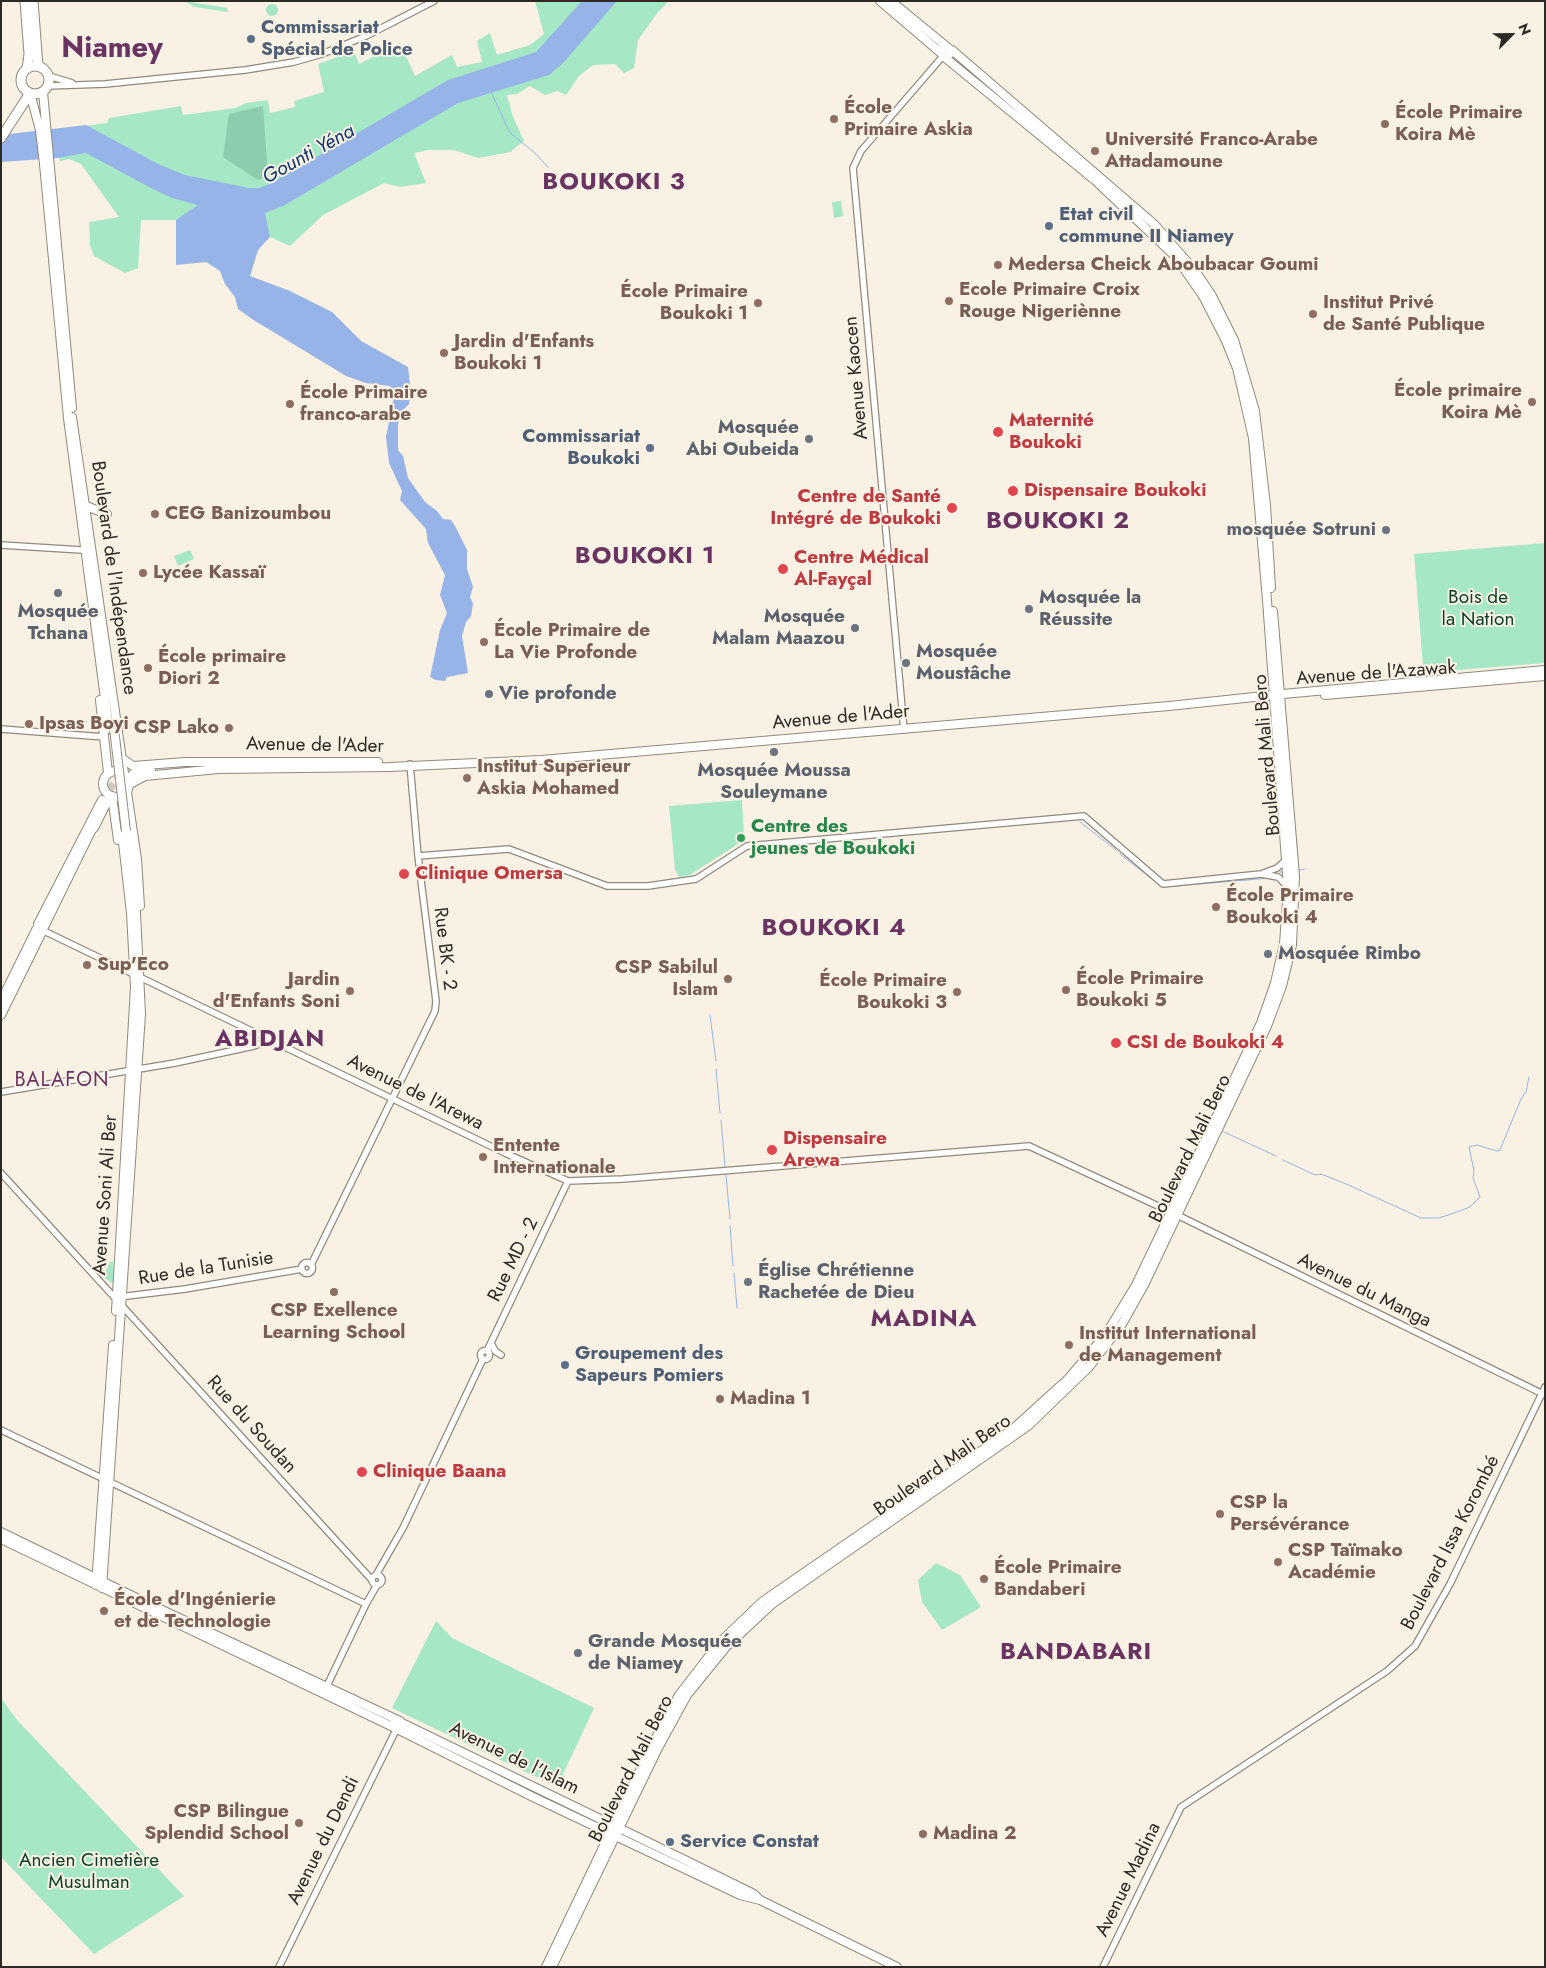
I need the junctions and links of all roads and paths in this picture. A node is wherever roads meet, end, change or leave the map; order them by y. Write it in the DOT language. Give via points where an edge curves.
graph roads {
  1 [pos="25,1"];
  2 [pos="33,1"];
  3 [pos="434,1"];
  4 [pos="880,1"];
  5 [pos="892,1"];
  6 [pos="946,52"];
  7 [pos="38,66"];
  8 [pos="27,69"];
  9 [pos="48,76"];
  10 [pos="77,84"];
  11 [pos="46,89"];
  12 [pos="27,91"];
  13 [pos="43,129"];
  14 [pos="1,138"];
  15 [pos="47,164"];
  16 [pos="70,418"];
  17 [pos="86,506"];
  18 [pos="107,514"];
  19 [pos="1,545"];
  20 [pos="82,550"];
  21 [pos="89,568"];
  22 [pos="98,600"];
  23 [pos="94,617"];
  24 [pos="94,648"];
  25 [pos="1545,670"];
  26 [pos="1545,676"];
  27 [pos="1277,696"];
  28 [pos="111,728"];
  29 [pos="1,730"];
  30 [pos="904,730"];
  31 [pos="104,737"];
  32 [pos="218,765"];
  33 [pos="410,765"];
  34 [pos="131,771"];
  35 [pos="108,773"];
  36 [pos="130,784"];
  37 [pos="103,787"];
  38 [pos="127,792"];
  39 [pos="111,796"];
  40 [pos="103,801"];
  41 [pos="101,814"];
  42 [pos="114,818"];
  43 [pos="83,841"];
  44 [pos="418,856"];
  45 [pos="1287,860"];
  46 [pos="1261,874"];
  47 [pos="1288,888"];
  48 [pos="134,914"];
  49 [pos="41,929"];
  50 [pos="138,975"];
  51 [pos="1,1001"];
  52 [pos="1,1016"];
  53 [pos="270,1040"];
  54 [pos="134,1069"];
  55 [pos="1,1092"];
  56 [pos="393,1099"];
  57 [pos="1,1174"];
  58 [pos="568,1181"];
  59 [pos="1174,1214"];
  60 [pos="311,1265"];
  61 [pos="118,1299"];
  62 [pos="491,1343"];
  63 [pos="502,1355"];
  64 [pos="1545,1387"];
  65 [pos="1543,1394"];
  66 [pos="1,1430"];
  67 [pos="106,1480"];
  68 [pos="1,1532"];
  69 [pos="1,1539"];
  70 [pos="375,1579"];
  71 [pos="99,1583"];
  72 [pos="366,1604"];
  73 [pos="325,1691"];
  74 [pos="397,1726"];
  75 [pos="1181,1808"];
  76 [pos="614,1830"];
  77 [pos="279,1967"];
  78 [pos="546,1967"];
  79 [pos="552,1967"];
  80 [pos="897,1967"];
  81 [pos="1103,1967"];
  1 -- 8 [label="highway"];
  2 -- 7 [label="highway"];
  3 -- 10 [label="street" via="366,36 294,62 105,84"];
  4 -- 6 [label="main road, Boulevard Mali Bero"];
  5 -- 6 [label="main road, Boulevard Mali Bero"];
  6 -- 27 [label="main road, Boulevard Mali Bero" via="1108,192 1175,256 1203,296 1226,341 1241,382 1253,438"];
  6 -- 30 [label="street, Avenue Kaocen" via="854,163"];
  7 -- 8 [label="highway"];
  7 -- 9 [label="highway"];
  8 -- 12 [label="highway" via="21,78"];
  9 -- 10 [label="street"];
  9 -- 11 [label="highway"];
  10 -- 11 [label="street"];
  11 -- 12 [label="highway" via="37,94"];
  11 -- 13 [label="main road, Boulevard de l'Indépendance"];
  12 -- 13 [label="main road, Boulevard de l'Indépendance"];
  12 -- 14 [label="highway"];
  13 -- 15 [label="main road, Boulevard de l'Indépendance"];
  15 -- 16 [label="main road, Boulevard de l'Indépendance"];
  15 -- 16 [label="main road, Boulevard de l'Indépendance" via="51,250"];
  16 -- 17 [label="main road, Boulevard de l'Indépendance"];
  16 -- 20 [label="main road, Boulevard de l'Indépendance" via="66,427"];
  16 -- 21 [label="main road, Boulevard de l'Indépendance"];
  17 -- 18 [label="main road"];
  17 -- 22 [label="main road, Boulevard de l'Indépendance"];
  19 -- 20 [label="street"];
  20 -- 24 [label="main road, Boulevard de l'Indépendance"];
  21 -- 22 [label="main road"];
  21 -- 23 [label="main road"];
  21 -- 28 [label="main road"];
  22 -- 34 [label="main road, Boulevard de l'Indépendance" via="123,759"];
  23 -- 24 [label="main road"];
  23 -- 28 [label="main road"];
  24 -- 31 [label="main road, Boulevard de l'Indépendance"];
  25 -- 27 [label="main road, Avenue de l'Azawak"];
  26 -- 27 [label="main road, Avenue de l'Azawak" via="1348,694"];
  27 -- 30 [label="main road, Avenue de l'Ader"];
  27 -- 45 [label="main road, Boulevard Mali Bero"];
  27 -- 59 [label="main road, Boulevard Mali Bero" via="1296,876 1292,944 1282,986 1267,1026"];
  28 -- 48 [label="main road, Avenue Soni Ali Ber"];
  29 -- 31 [label="street"];
  30 -- 33 [label="main road, Avenue de l'Ader" via="541,760"];
  31 -- 35 [label="main road, Boulevard de l'Indépendance"];
  32 -- 33 [label="main road, Avenue de l'Ader" via="320,761"];
  32 -- 34 [label="main road, Avenue de l'Ader"];
  32 -- 36 [label="main road, Avenue de l'Ader" via="145,776"];
  33 -- 44 [label="street, Rue BK - 2"];
  34 -- 35 [label="main road"];
  34 -- 36 [label="main road"];
  35 -- 37 [label="main road"];
  36 -- 38 [label="main road"];
  37 -- 39 [label="main road"];
  37 -- 43 [label="main road"];
  38 -- 39 [label="main road" via="118,797"];
  38 -- 48 [label="main road, Avenue Soni Ali Ber" via="141,897"];
  39 -- 41 [label="main road"];
  39 -- 42 [label="main road, Avenue Soni Ali Ber"];
  40 -- 43 [label="main road"];
  41 -- 42 [label="main road"];
  41 -- 43 [label="main road"];
  42 -- 48 [label="main road, Avenue Soni Ali Ber" via="126,903"];
  43 -- 49 [label="main road"];
  44 -- 46 [label="street" via="509,849 607,886 648,886 696,879 747,846 1084,816 1162,884"];
  44 -- 56 [label="street, Rue BK - 2" via="436,1007 429,1028"];
  45 -- 46 [label="street"];
  45 -- 47 [label="main road, Boulevard Mali Bero"];
  46 -- 47 [label="street" via="1278,877"];
  47 -- 59 [label="main road, Boulevard Mali Bero" via="1284,944 1276,983"];
  48 -- 50 [label="main road, Avenue Soni Ali Ber"];
  49 -- 50 [label="street, Avenue de l'Arewa"];
  49 -- 51 [label="main road"];
  49 -- 52 [label="main road"];
  50 -- 53 [label="street, Avenue de l'Arewa"];
  50 -- 54 [label="main road, Avenue Soni Ali Ber"];
  53 -- 54 [label="street" via="254,1046"];
  53 -- 56 [label="street, Avenue de l'Arewa"];
  54 -- 55 [label="street"];
  54 -- 61 [label="main road, Avenue Soni Ali Ber"];
  56 -- 58 [label="street, Avenue de l'Arewa"];
  56 -- 60 [label="street, Rue BK - 2"];
  57 -- 61 [label="street, Rue du Soudan"];
  58 -- 59 [label="street, Avenue de l'Arewa" via="1024,1145"];
  58 -- 62 [label="street, Rue MD - 2"];
  59 -- 65 [label="street, Avenue du Manga"];
  59 -- 76 [label="main road, Boulevard Mali Bero" via="1130,1310 1073,1384 1018,1434 863,1537 772,1604 745,1627 704,1672 664,1730"];
  60 -- 61 [label="street, Rue de la Tunisie" via="309,1273 302,1269"];
  61 -- 67 [label="main road, Avenue Soni Ali Ber"];
  61 -- 70 [label="street, Rue du Soudan" via="364,1572"];
  62 -- 63 [label="street"];
  62 -- 70 [label="street, Rue MD - 2" via="487,1352 481,1354 483,1359"];
  64 -- 65 [label="street, Boulevard Issa Korombé"];
  65 -- 75 [label="street, Boulevard Issa Korombé" via="1450,1584 1415,1646 1387,1671"];
  66 -- 67 [label="street"];
  67 -- 71 [label="main road"];
  67 -- 72 [label="street"];
  68 -- 71 [label="main road"];
  69 -- 71 [label="main road"];
  70 -- 72 [label="street"];
  71 -- 73 [label="main road, Avenue de l'Islam"];
  72 -- 73 [label="street"];
  73 -- 74 [label="main road, Avenue de l'Islam"];
  74 -- 76 [label="main road, Avenue de l'Islam" via="533,1797"];
  74 -- 77 [label="street, Avenue du Dendi"];
  75 -- 81 [label="street, Avenue Madina"];
  76 -- 78 [label="main road, Boulevard Mali Bero"];
  76 -- 79 [label="main road, Boulevard Mali Bero"];
  76 -- 80 [label="main road, Avenue de l'Islam" via="754,1894 760,1900"];
}
